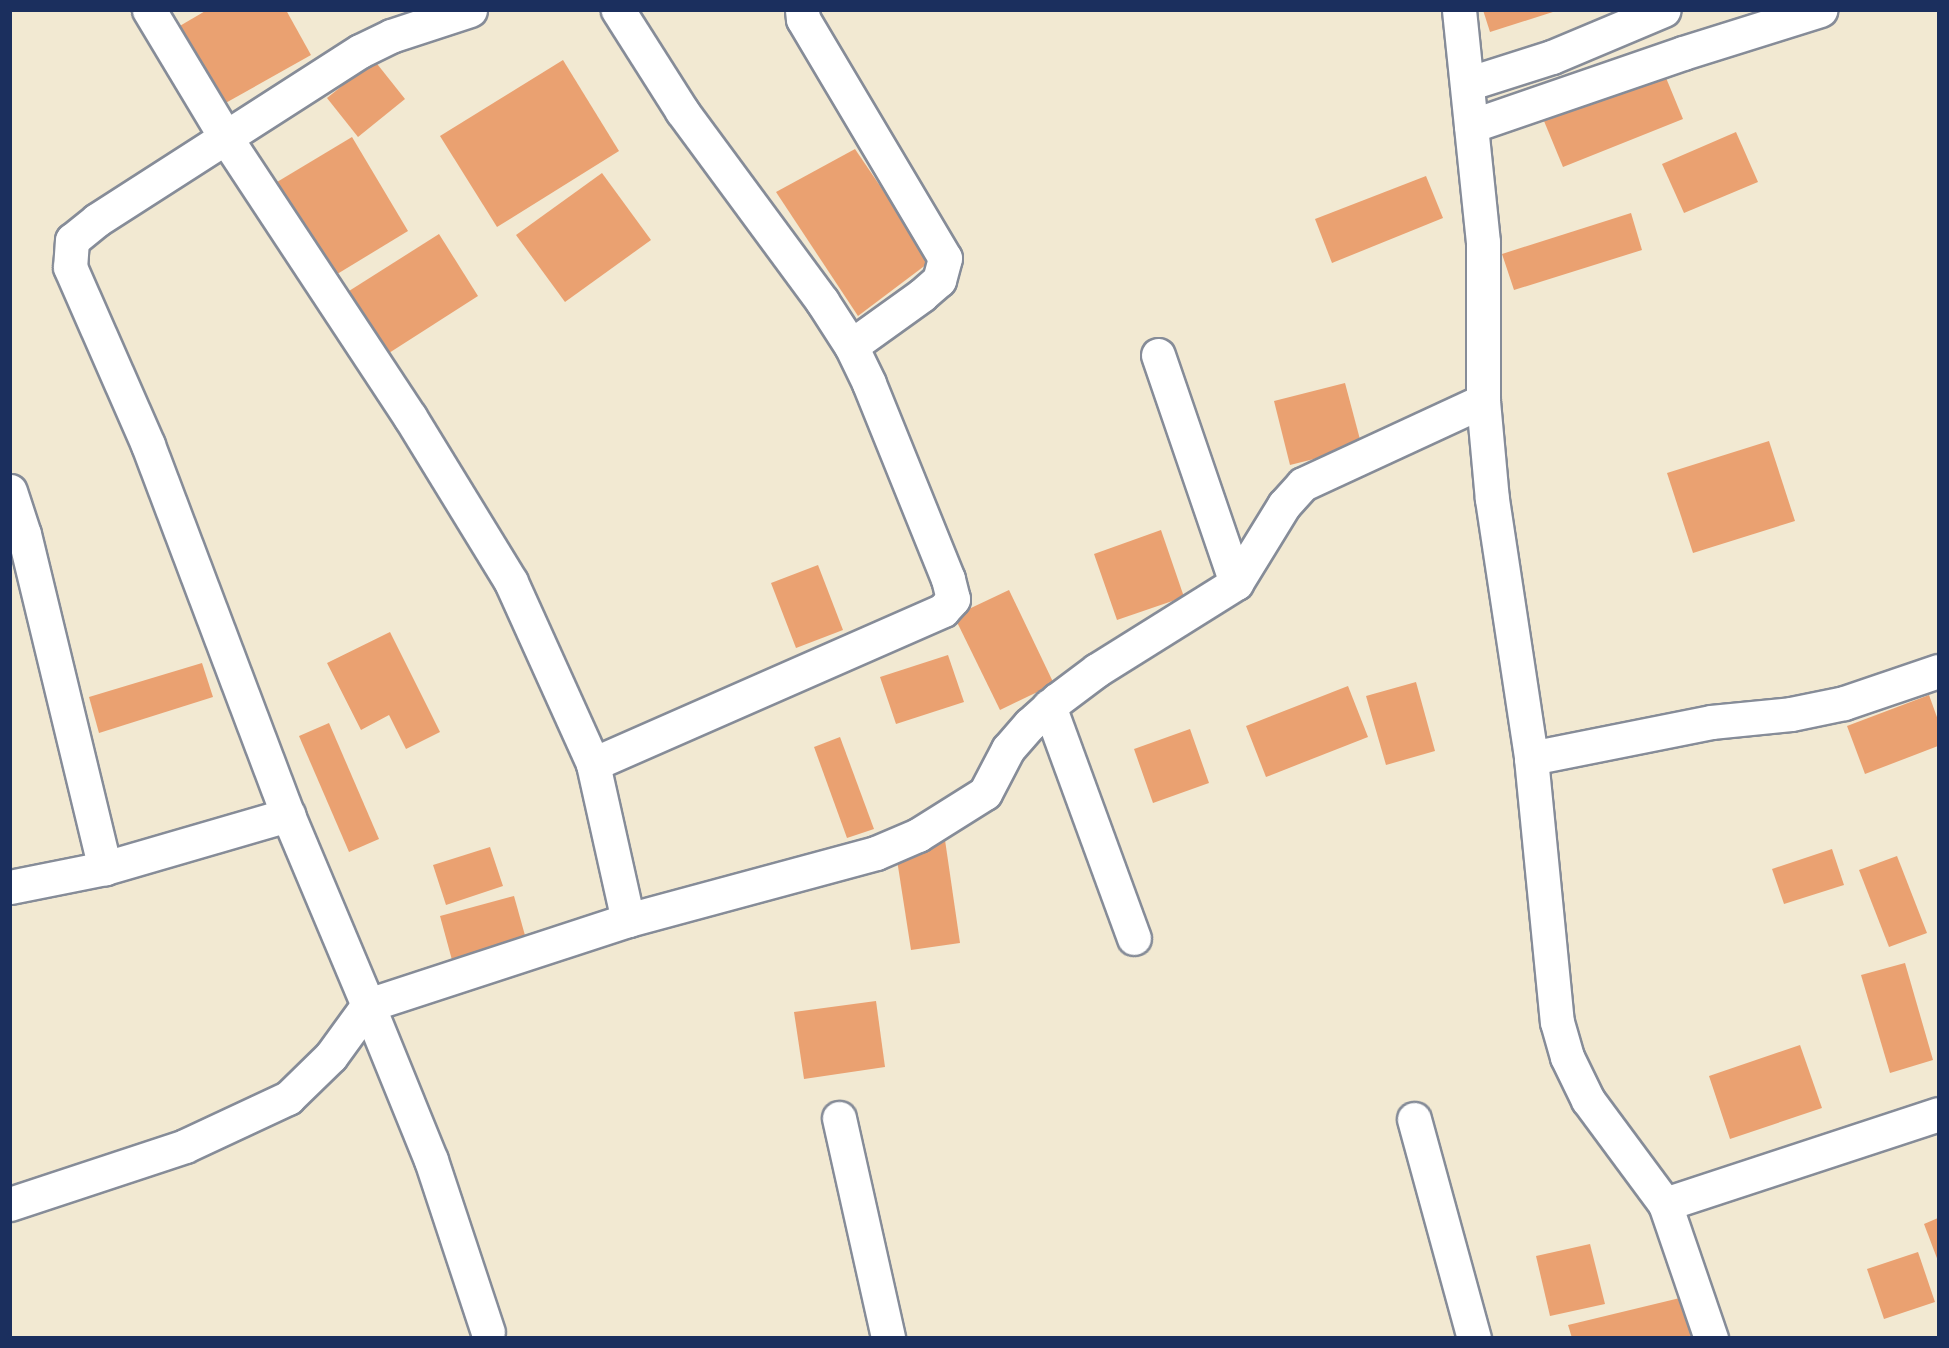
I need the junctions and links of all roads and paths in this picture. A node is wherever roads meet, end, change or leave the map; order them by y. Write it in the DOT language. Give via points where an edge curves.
graph roads {
  1 [pos="149,10"];
  2 [pos="470,10"];
  3 [pos="618,10"];
  4 [pos="802,10"];
  5 [pos="1459,10"];
  6 [pos="1664,10"];
  7 [pos="1820,10"];
  8 [pos="1467,84"];
  9 [pos="1471,126"];
  10 [pos="226,138"];
  11 [pos="850,346"];
  12 [pos="1158,355"];
  13 [pos="1483,401"];
  14 [pos="10,491"];
  15 [pos="1236,584"];
  16 [pos="1938,671"];
  17 [pos="1049,706"];
  18 [pos="1531,758"];
  19 [pos="593,764"];
  20 [pos="288,815"];
  21 [pos="105,868"];
  22 [pos="10,887"];
  23 [pos="628,920"];
  24 [pos="1134,938"];
  25 [pos="368,1005"];
  26 [pos="1938,1114"];
  27 [pos="839,1118"];
  28 [pos="1414,1119"];
  29 [pos="10,1204"];
  30 [pos="1665,1204"];
  31 [pos="488,1332"];
  32 [pos="888,1338"];
  33 [pos="1474,1338"];
  34 [pos="1711,1338"];
  1 -- 10 [label="street"];
  2 -- 10 [label="street" via="391,36 360,51"];
  3 -- 11 [label="street" via="682,111 822,301"];
  4 -- 11 [label="street" via="803,19 945,258 939,279 931,287"];
  5 -- 8 [label="street"];
  6 -- 8 [label="street" via="1552,57"];
  7 -- 9 [label="street" via="1683,52"];
  8 -- 9 [label="street"];
  9 -- 13 [label="street" via="1483,242"];
  10 -- 19 [label="street" via="410,417 511,582"];
  10 -- 20 [label="street" via="72,240 70,267 148,445"];
  11 -- 19 [label="street" via="869,383 953,599 943,610"];
  12 -- 15 [label="street"];
  13 -- 15 [label="street" via="1303,484 1284,505"];
  13 -- 18 [label="street" via="1492,499"];
  14 -- 21 [label="street" via="24,534"];
  15 -- 17 [label="street" via="1097,670"];
  16 -- 18 [label="street" via="1833,705 1791,714 1711,722"];
  17 -- 23 [label="street" via="1008,749 985,793 918,835 876,853"];
  17 -- 24 [label="street"];
  18 -- 30 [label="street" via="1557,1022 1588,1100"];
  19 -- 23 [label="street"];
  20 -- 21 [label="street"];
  20 -- 25 [label="street"];
  21 -- 22 [label="street"];
  23 -- 25 [label="street"];
  25 -- 29 [label="street" via="331,1056 288,1098 185,1146"];
  25 -- 31 [label="street" via="431,1160"];
  26 -- 30 [label="street"];
  27 -- 32 [label="street"];
  28 -- 33 [label="street"];
  30 -- 34 [label="street"];
}
